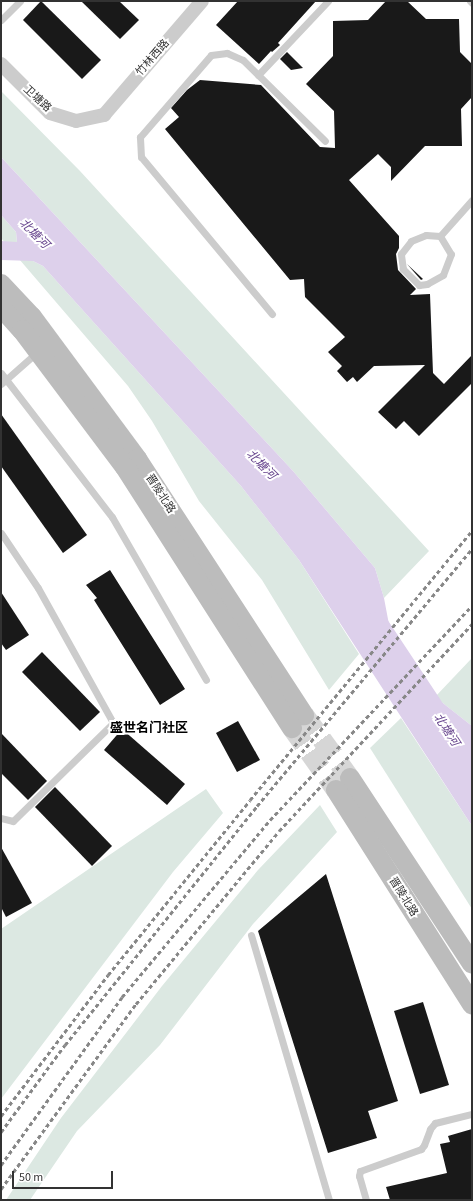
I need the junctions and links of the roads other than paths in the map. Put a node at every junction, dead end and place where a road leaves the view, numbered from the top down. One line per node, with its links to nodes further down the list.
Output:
1 (20, 1): 4 (lane)
2 (202, 1): 7 (street, 竹林西路)
3 (328, 1): 6 (lane)
4 (1, 20)
5 (1, 64): 7 (street, 卫塘路)
6 (258, 75): 8 (lane); 13 (lane)
7 (104, 115)
8 (325, 141)
9 (472, 200): 10 (lane)
10 (440, 236): 10 (lane)
11 (1, 284): 14 (main road, 晋陵北路)
12 (1, 307): 14 (main road, 晋陵北路)
13 (272, 314)
14 (38, 351): 16 (lane)
15 (1, 373): 16 (lane)
16 (4, 382): 18 (lane)
17 (1, 533): 19 (lane)
18 (206, 680)
19 (1, 818)
20 (251, 935): 24 (lane)
21 (472, 964): 22 (main road, 晋陵北路)
22 (472, 1004)
23 (472, 1114): 25 (lane)
24 (329, 1200)
25 (366, 1200)

